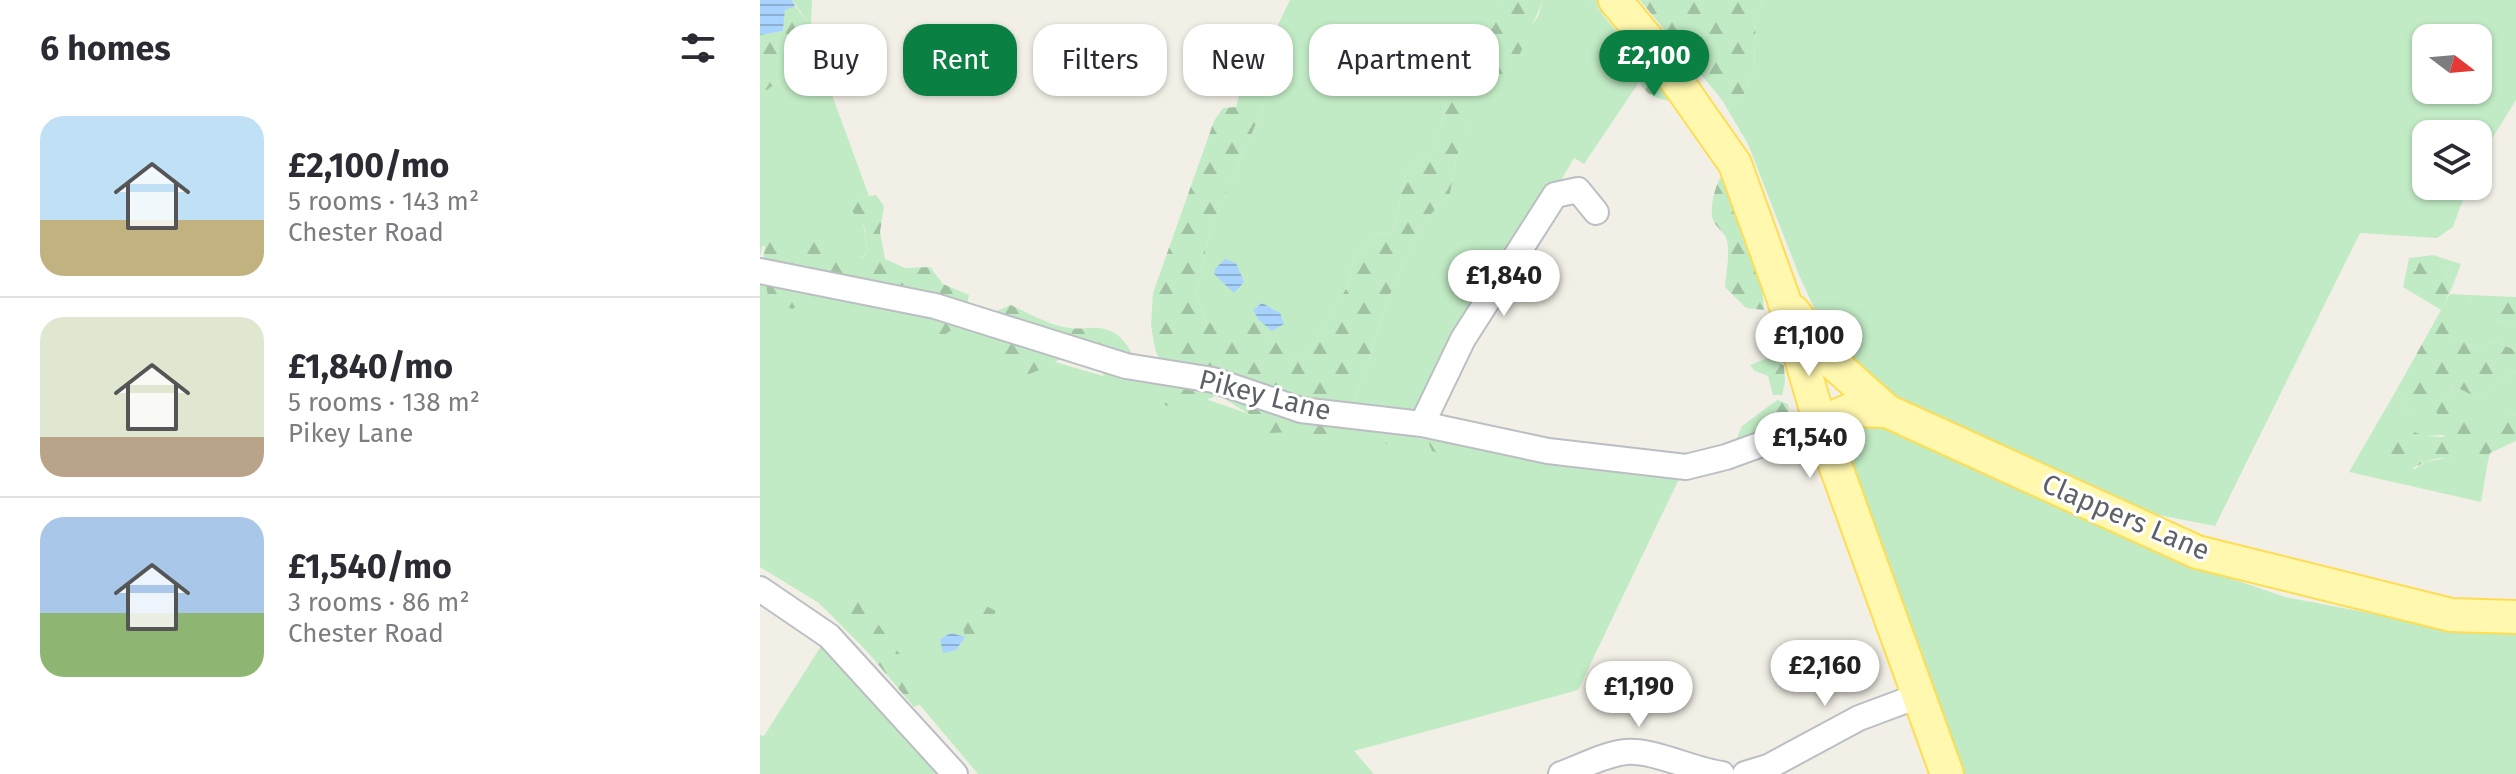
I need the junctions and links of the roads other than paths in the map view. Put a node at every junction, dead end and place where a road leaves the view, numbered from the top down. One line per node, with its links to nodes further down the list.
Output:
1 (1615, 0): 4 (main road)
2 (1596, 212): 7 (street)
3 (760, 271): 7 (street, Pikey Lane)
4 (1783, 297): 5 (main road, Clappers Lane); 6 (main road)
5 (1887, 411): 6 (main road, Clappers Lane); 9 (main road, Clappers Lane)
6 (1820, 423): 7 (street, Pikey Lane); 10 (main road)
7 (1422, 424)
8 (760, 589): 11 (street)
9 (2516, 617)
10 (1918, 696): 14 (street); 15 (main road)
11 (955, 774)
12 (1561, 774): 13 (street)
13 (1722, 774)
14 (1745, 774)
15 (1947, 774)

